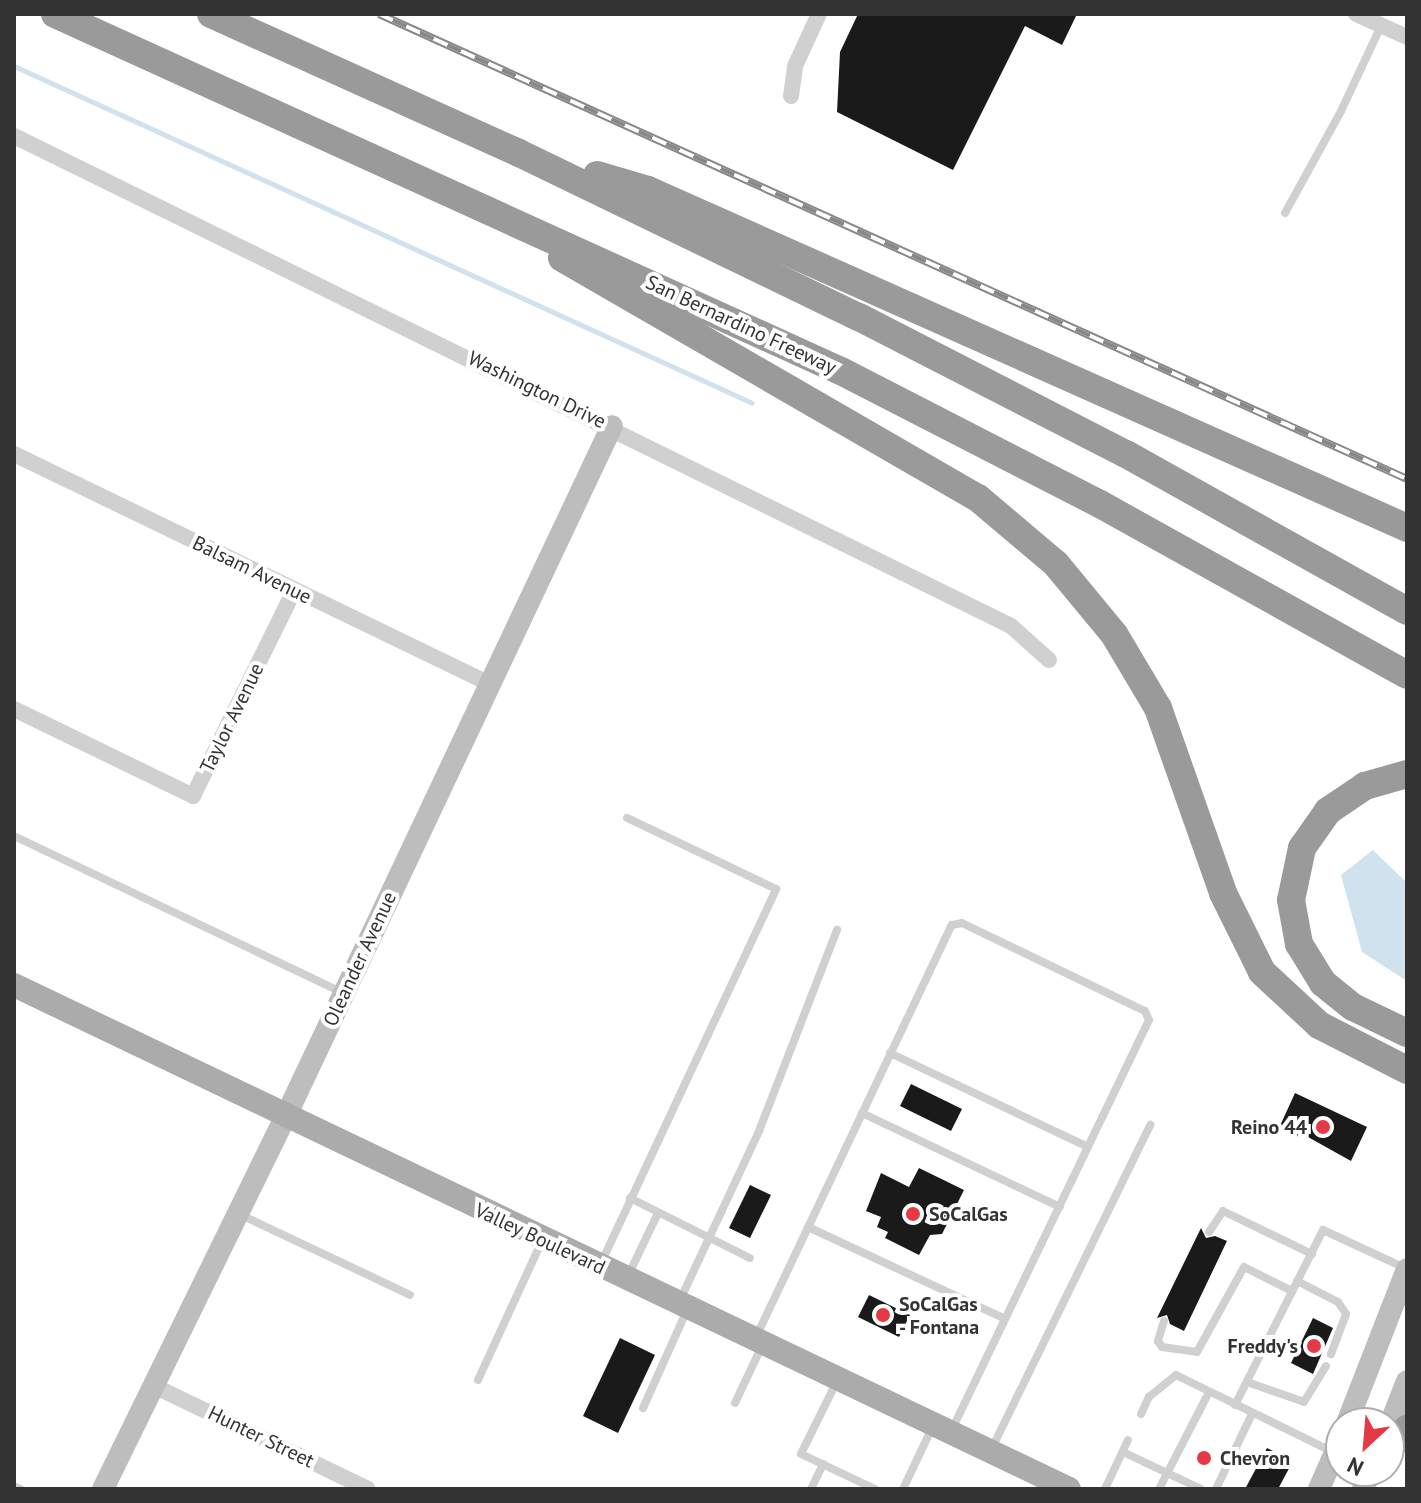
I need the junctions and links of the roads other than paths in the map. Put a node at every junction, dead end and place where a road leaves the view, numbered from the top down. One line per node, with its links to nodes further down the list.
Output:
1 (55, 14): 10 (highway, San Bernardino Freeway)
2 (211, 14): 9 (highway)
3 (819, 14): 7 (street)
4 (1356, 14): 5 (street)
5 (1381, 25): 6 (street); 11 (lane)
6 (1407, 37)
7 (791, 96)
8 (14, 136): 12 (street, Washington Drive)
9 (519, 153): 14 (highway); 16 (highway)
10 (495, 213): 18 (highway, San Bernardino Freeway); 29 (highway)
11 (1285, 213)
12 (612, 426): 17 (street, Washington Drive); 19 (street, Oleander Avenue)
13 (14, 454): 15 (street, Balsam Avenue)
14 (1407, 528)
15 (294, 591): 19 (street, Balsam Avenue); 20 (street, Taylor Avenue)
16 (1407, 611)
17 (1049, 660)
18 (1407, 675)
19 (490, 684): 26 (street, Oleander Avenue)
20 (14, 709)
21 (1407, 774): 27 (highway)
22 (627, 818): 34 (lane)
23 (14, 836): 26 (lane)
24 (837, 930): 40 (lane)
25 (14, 985): 31 (main road, Valley Boulevard)
26 (344, 994): 31 (street, Oleander Avenue)
27 (1407, 1033)
28 (890, 1053): 30 (lane); 33 (lane); 33 (lane)
29 (1407, 1070)
30 (862, 1113): 35 (lane); 38 (lane)
31 (285, 1118): 36 (street, Oleander Avenue); 41 (main road, Valley Boulevard)
32 (1150, 1125): 75 (lane)
33 (1088, 1147): 35 (lane)
34 (630, 1198): 37 (lane); 44 (lane)
35 (1060, 1207): 51 (lane)
36 (238, 1213): 49 (lane); 60 (street, Oleander Avenue)
37 (658, 1213): 40 (lane); 46 (lane)
38 (808, 1227): 51 (lane); 53 (lane)
39 (1209, 1232): 42 (lane)
40 (709, 1238): 43 (lane); 50 (lane)
41 (543, 1240): 44 (main road, Valley Boulevard); 56 (lane)
42 (1312, 1254): 45 (lane); 47 (lane)
43 (750, 1258)
44 (599, 1267): 46 (main road, Valley Boulevard)
45 (1407, 1269): 64 (street)
46 (626, 1280): 50 (main road, Valley Boulevard)
47 (1297, 1281): 48 (lane); 54 (lane)
48 (1292, 1291): 52 (lane); 59 (lane)
49 (410, 1295)
50 (683, 1307): 53 (main road, Valley Boulevard); 66 (lane)
51 (1005, 1319): 69 (lane)
52 (1164, 1321)
53 (759, 1343): 57 (main road, Valley Boulevard); 62 (lane)
54 (1331, 1354)
55 (1326, 1366): 59 (lane)
56 (478, 1380)
57 (837, 1380): 69 (main road, Valley Boulevard); 77 (lane)
58 (1407, 1381): 65 (street)
59 (1247, 1382): 63 (lane)
60 (154, 1386): 83 (street, Oleander Avenue); 84 (street, Hunter Street)
61 (1209, 1392): 63 (lane); 67 (lane); 79 (lane)
62 (735, 1403)
63 (1235, 1405): 68 (lane)
64 (1353, 1407)
65 (1397, 1407)
66 (643, 1408)
67 (1141, 1414)
68 (1252, 1414): 72 (lane); 73 (lane)
69 (942, 1430): 75 (main road, Valley Boulevard); 87 (lane)
70 (1228, 1438): 73 (lane)
71 (1128, 1440): 74 (lane)
72 (1325, 1441)
73 (1238, 1443): 78 (lane)
74 (1123, 1452): 79 (lane); 88 (lane)
75 (989, 1453): 81 (main road, Valley Boulevard)
76 (1216, 1462): 78 (lane)
77 (823, 1464): 85 (lane); 86 (lane)
78 (1226, 1468): 91 (lane)
79 (1167, 1473): 89 (lane); 90 (lane)
80 (14, 1486): 82 (lane)
81 (1062, 1487)
82 (20, 1489)
83 (103, 1489)
84 (368, 1489)
85 (811, 1489)
86 (875, 1489)
87 (903, 1489)
88 (1105, 1489)
89 (1159, 1489)
90 (1201, 1489)
91 (1216, 1489)

